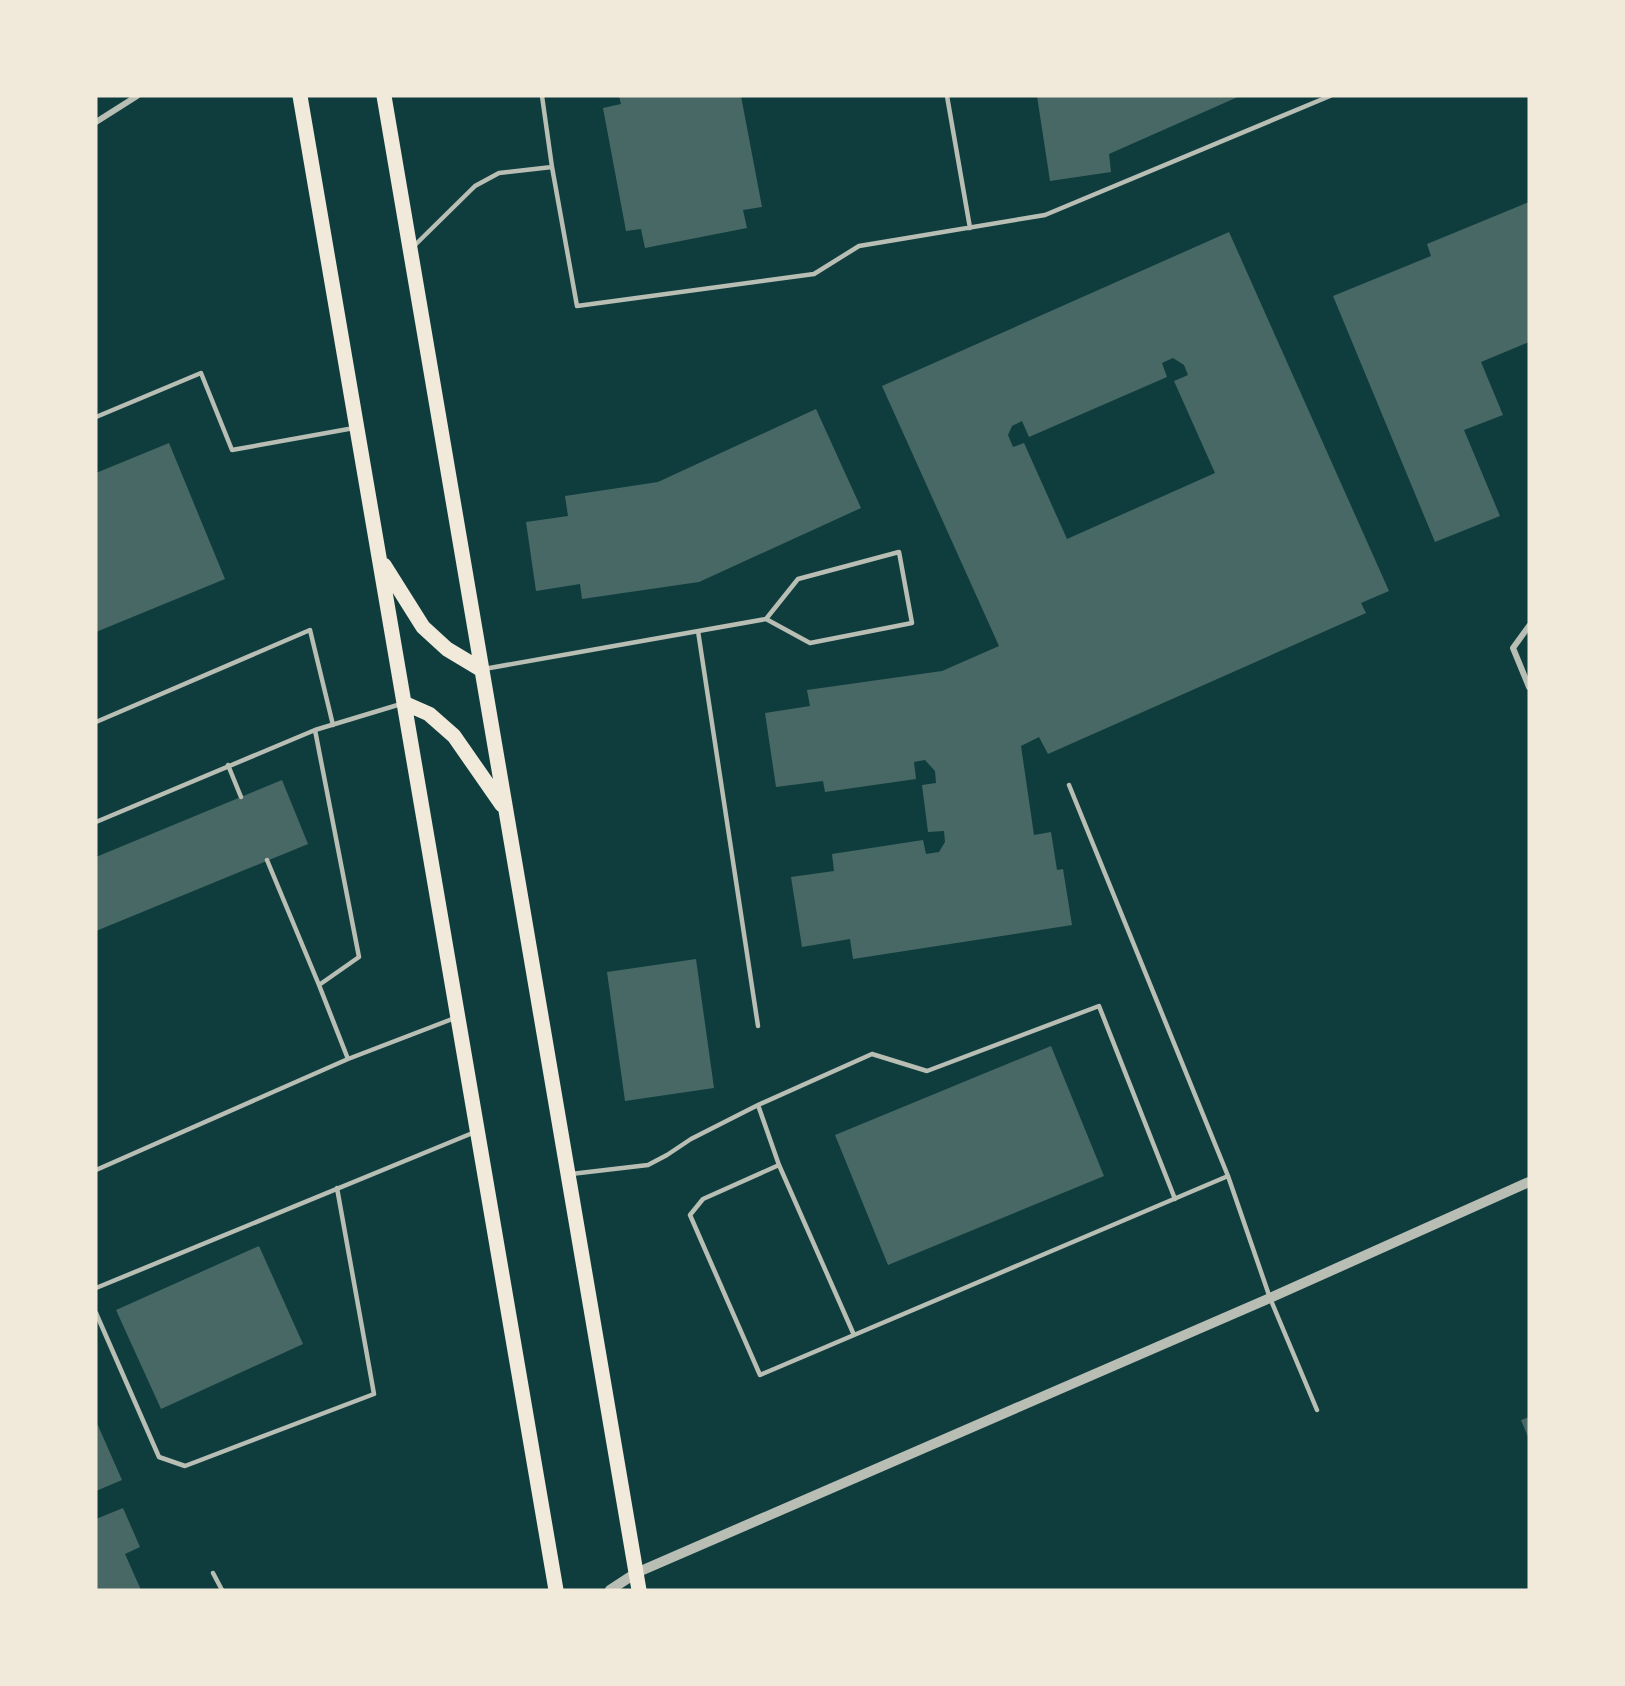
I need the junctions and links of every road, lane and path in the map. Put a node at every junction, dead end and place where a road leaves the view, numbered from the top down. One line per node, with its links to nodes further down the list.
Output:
1 (137, 96): 7 (street)
2 (300, 96): 12 (main road)
3 (384, 96): 10 (main road)
4 (542, 96): 8 (lane)
5 (947, 96): 9 (lane)
6 (1330, 96): 9 (lane)
7 (96, 122)
8 (552, 167): 9 (lane); 10 (lane)
9 (970, 228)
10 (410, 250): 17 (main road)
11 (96, 417): 12 (lane)
12 (357, 427): 13 (main road)
13 (379, 557): 17 (main road); 19 (main road)
14 (766, 619): 14 (lane); 16 (lane)
15 (1529, 626): 18 (street)
16 (698, 631): 17 (lane); 31 (lane)
17 (482, 670): 26 (main road)
18 (1529, 687)
19 (404, 703): 21 (lane); 26 (main road); 30 (main road)
20 (96, 722): 21 (lane)
21 (333, 725): 22 (lane)
22 (315, 730): 23 (lane); 29 (lane)
23 (228, 765): 25 (lane); 27 (lane)
24 (1070, 785): 38 (lane)
25 (241, 797)
26 (505, 810): 37 (main road)
27 (96, 822)
28 (267, 860): 29 (lane)
29 (319, 986): 32 (lane)
30 (458, 1017): 32 (lane); 34 (main road)
31 (758, 1026)
32 (348, 1059): 36 (lane)
33 (758, 1105): 35 (lane); 37 (lane); 41 (lane)
34 (477, 1131): 40 (lane); 50 (main road)
35 (779, 1165): 45 (lane); 45 (lane)
36 (97, 1170)
37 (568, 1175): 48 (main road)
38 (1228, 1176): 41 (lane); 43 (lane)
39 (1529, 1182): 43 (street)
40 (338, 1188): 42 (lane); 44 (lane)
41 (1175, 1199): 45 (lane)
42 (96, 1287)
43 (1270, 1298): 46 (lane); 48 (street)
44 (96, 1314)
45 (854, 1335)
46 (1317, 1410)
47 (213, 1573): 49 (lane)
48 (636, 1573): 51 (street); 52 (main road)
49 (222, 1590)
50 (556, 1590)
51 (610, 1590)
52 (639, 1590)

